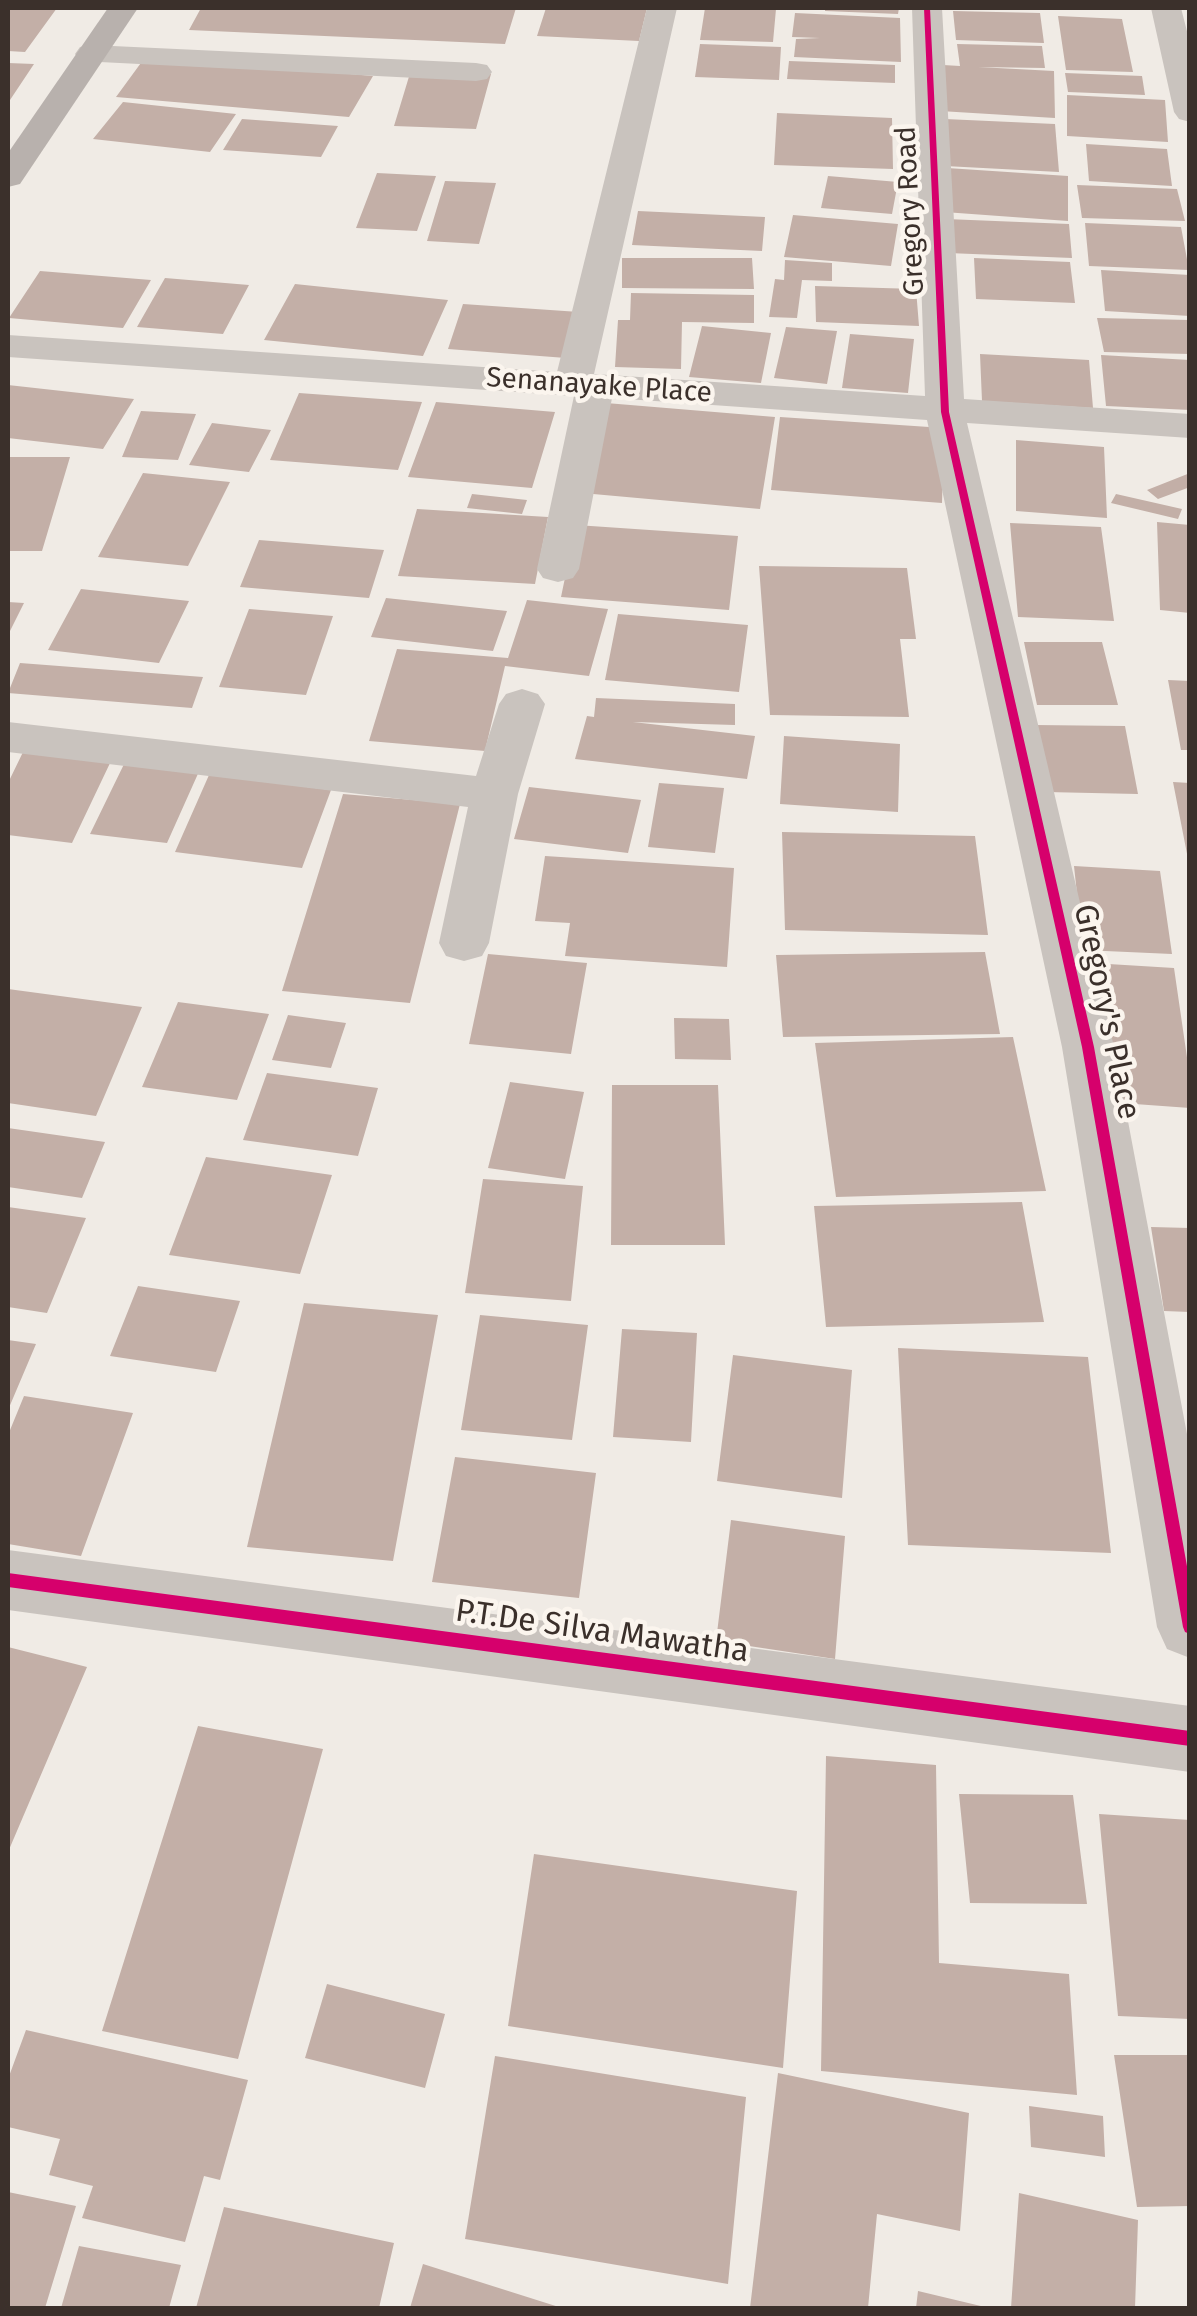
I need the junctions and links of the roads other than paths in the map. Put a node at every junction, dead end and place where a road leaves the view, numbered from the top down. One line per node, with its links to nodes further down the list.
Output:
1 (123, 8): 5 (main road)
2 (662, 8): 10 (street)
3 (926, 8): 11 (street, Gregory Road)
4 (1166, 8): 7 (street)
5 (90, 54): 6 (street); 8 (main road)
6 (476, 72)
7 (1190, 112)
8 (9, 172)
9 (8, 346): 10 (street, Senanayake Place)
10 (584, 384): 11 (street, Senanayake Place); 13 (street)
11 (945, 412): 12 (street, Senanayake Place); 19 (street, Gregory's Place)
12 (1190, 426)
13 (558, 569)
14 (522, 704): 16 (street)
15 (8, 737): 16 (street)
16 (494, 794): 17 (street)
17 (464, 942)
18 (8, 1580): 20 (street, P.T.De Silva Mawatha)
19 (1190, 1627)
20 (1190, 1739)

